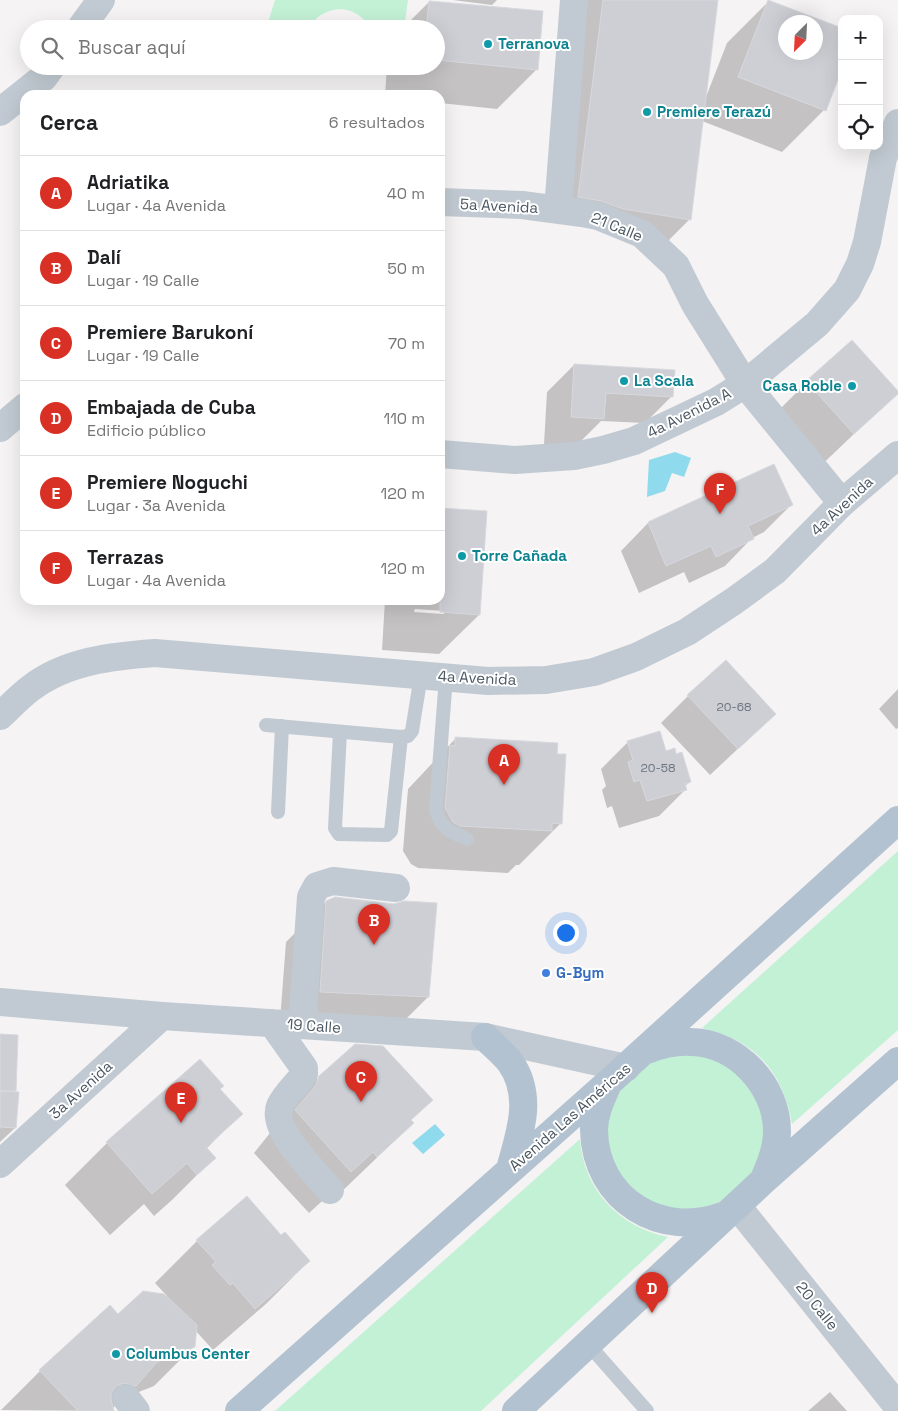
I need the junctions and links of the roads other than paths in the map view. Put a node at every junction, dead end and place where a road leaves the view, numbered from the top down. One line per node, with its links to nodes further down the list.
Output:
1 (574, 0): 10 (street)
2 (101, 1): 3 (street)
3 (87, 20)
4 (45, 75): 5 (street)
5 (28, 90)
6 (20, 96): 7 (street)
7 (0, 112)
8 (898, 123): 11 (street, 4a Avenida A)
9 (445, 202): 10 (street, 5a Avenida)
10 (558, 210): 11 (street, 21 Calle)
11 (745, 384): 14 (street, 4a Avenida A); 16 (street, 21 Calle)
12 (20, 410): 13 (street)
13 (0, 428)
14 (445, 454)
15 (896, 461): 16 (street, 4a Avenida)
16 (842, 503): 17 (street, 4a Avenida)
17 (433, 676): 18 (street, 4a Avenida); 22 (lane); 25 (lane)
18 (0, 716)
19 (266, 725): 20 (lane)
20 (282, 726): 21 (lane); 23 (lane)
21 (340, 732): 22 (lane); 22 (lane)
22 (401, 737)
23 (278, 812)
24 (898, 820): 33 (main road, Avenida Las Américas)
25 (467, 839)
26 (396, 888): 30 (street)
27 (0, 1002): 28 (street, 19 Calle)
28 (162, 1016): 29 (street, 19 Calle); 34 (street, 3a Avenida)
29 (272, 1023): 30 (street, 19 Calle); 37 (street)
30 (302, 1025): 31 (street, 19 Calle)
31 (485, 1037): 33 (street, 19 Calle); 35 (main road)
32 (898, 1061): 36 (main road)
33 (626, 1068): 35 (main road, Avenida Las Américas); 36 (main road); 38 (main road)
34 (0, 1164)
35 (510, 1169): 41 (main road, Avenida Las Américas)
36 (764, 1180): 38 (main road)
37 (330, 1190)
38 (733, 1209): 39 (main road); 40 (street, 20 Calle)
39 (588, 1344): 42 (main road); 43 (lane)
40 (897, 1405)
41 (239, 1411)
42 (516, 1411)
43 (647, 1411)

